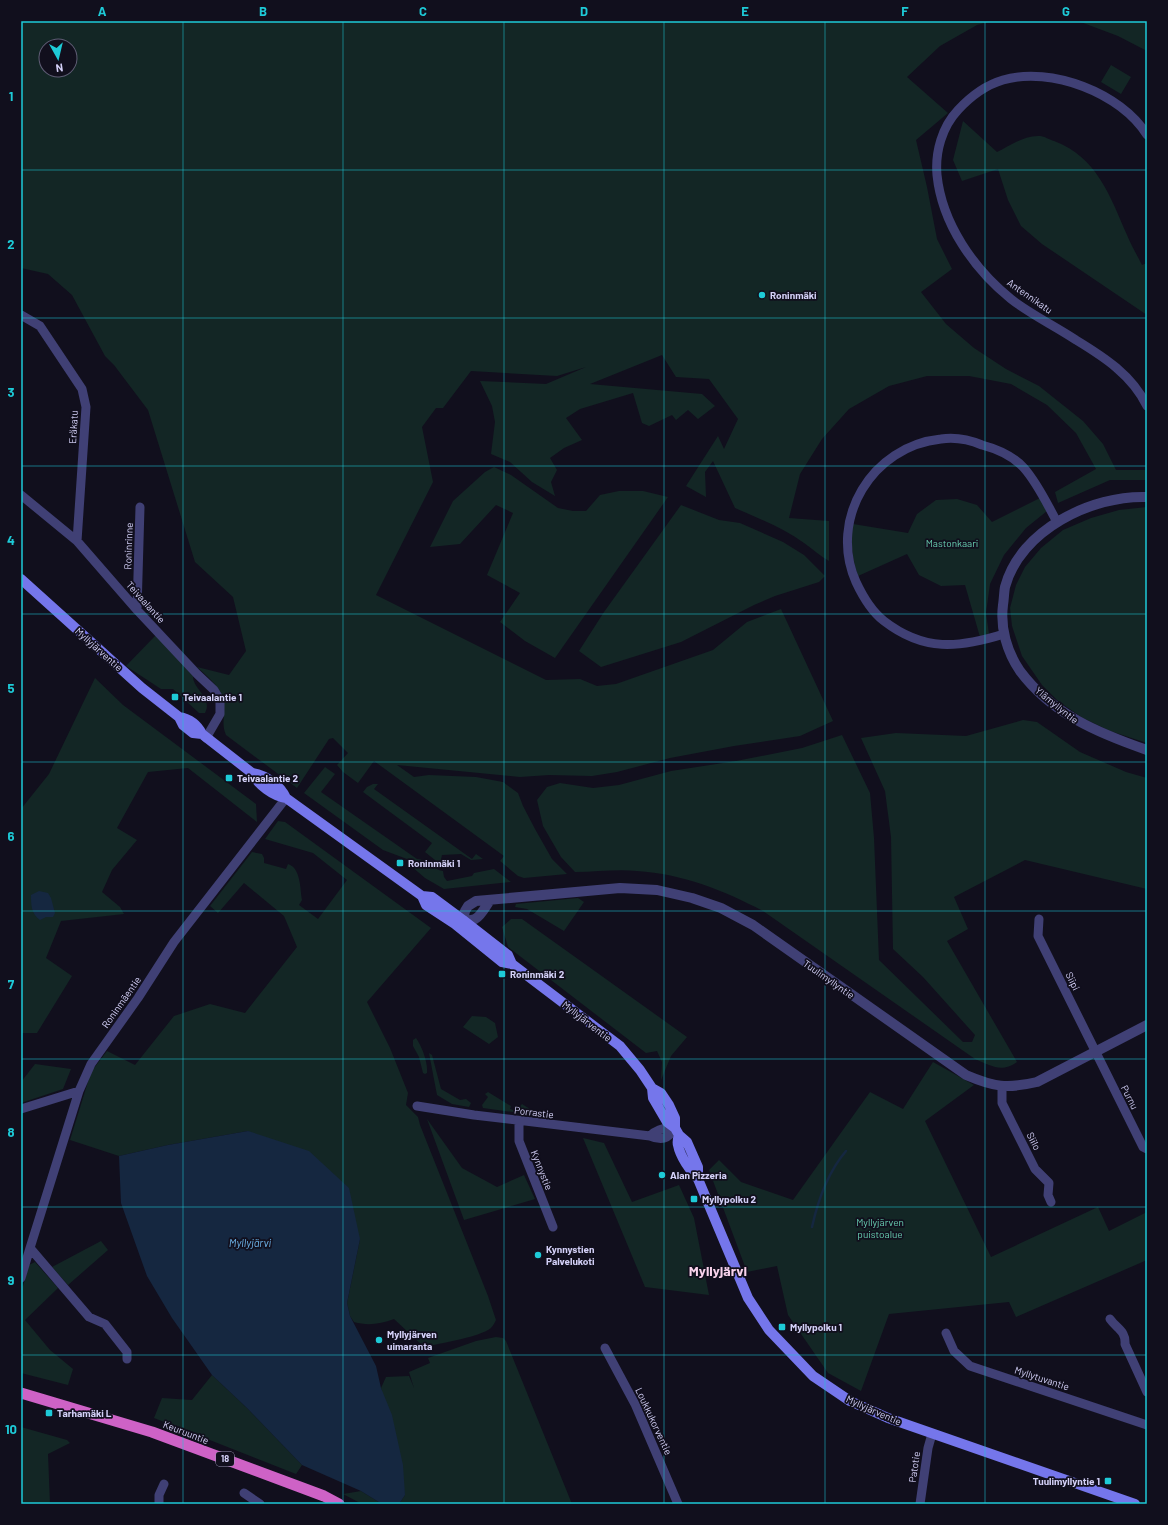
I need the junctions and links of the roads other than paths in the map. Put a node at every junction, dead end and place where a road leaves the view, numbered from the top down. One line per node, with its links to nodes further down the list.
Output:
1 (1147, 135): 3 (street, Antennikatu)
2 (21, 315): 8 (street, Eräkatu)
3 (1147, 406)
4 (21, 495): 8 (street, Teivaalantie)
5 (1147, 497): 7 (street, Ylämyllyntie)
6 (140, 507): 10 (street, Roninrinne)
7 (1058, 522): 11 (street, Ylämyllyntie); 11 (street)
8 (77, 541): 10 (street, Teivaalantie)
9 (21, 579): 12 (main road, Myllyjärventie)
10 (137, 610): 12 (street, Teivaalantie)
11 (1004, 634): 13 (street, Ylämyllyntie)
12 (204, 736): 14 (main road, Myllyjärventie)
13 (1147, 750)
14 (286, 798): 17 (main road, Myllyjärventie); 21 (street, Roninmäentie)
15 (490, 900): 17 (street); 17 (street, Tuulimyllyntie); 20 (street, Tuulimyllyntie)
16 (1039, 918): 19 (street, Siipi)
17 (459, 922): 25 (main road, Myllyjärventie)
18 (1147, 1025): 19 (street, Tuulimyllyntie)
19 (1095, 1052): 20 (street, Tuulimyllyntie); 26 (street, Purnu)
20 (1002, 1087): 27 (street, Siilo)
21 (79, 1091): 23 (street); 29 (street, Roninmäentie)
22 (417, 1106): 24 (street, Porrastie)
23 (21, 1109)
24 (519, 1121): 25 (street, Porrastie); 28 (street, Kynnystie)
25 (677, 1132): 38 (main road, Myllyjärventie)
26 (1147, 1150)
27 (1051, 1202)
28 (553, 1227)
29 (30, 1248): 30 (street, Roninmäentie); 34 (street)
30 (21, 1278)
31 (1110, 1320): 35 (street)
32 (946, 1332): 37 (street, Myllytuvantie)
33 (605, 1348): 44 (street, Loukkukorventie)
34 (127, 1359)
35 (1147, 1392)
36 (21, 1393): 43 (highway, Keuruuntie / 18)
37 (1147, 1425)
38 (932, 1434): 45 (street, Patotie); 46 (main road, Myllyjärventie)
39 (164, 1484): 41 (street)
40 (244, 1493): 42 (street)
41 (159, 1504)
42 (260, 1504)
43 (339, 1504)
44 (678, 1504)
45 (920, 1504)
46 (1135, 1504)

